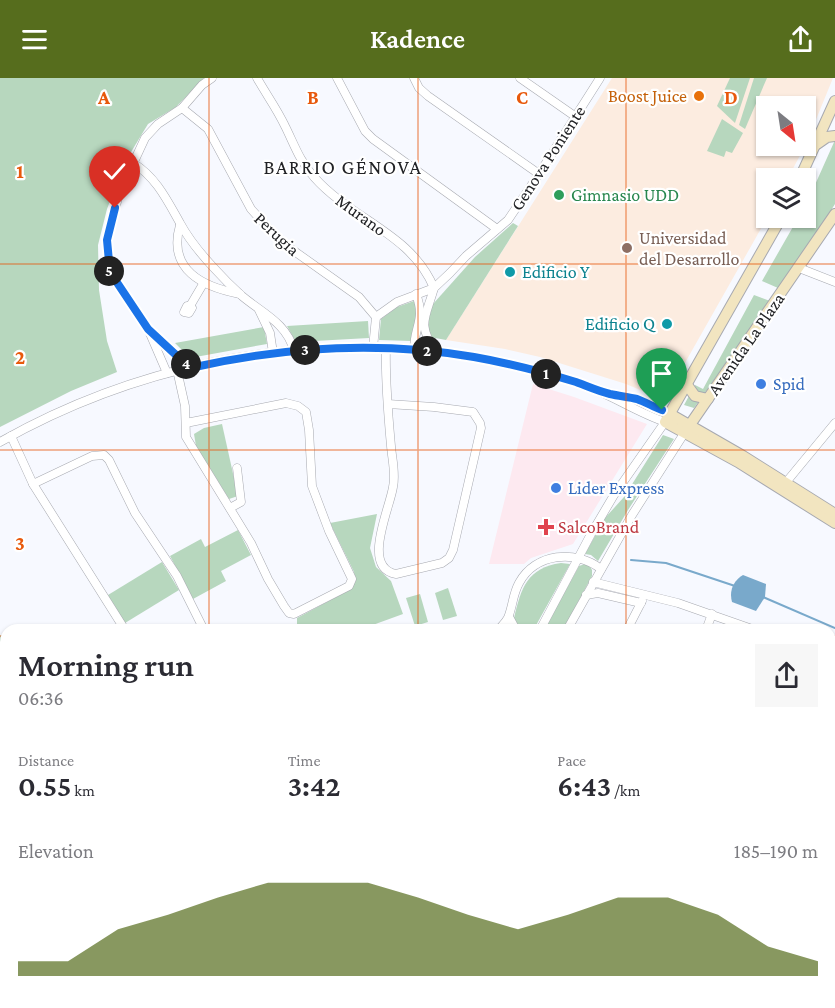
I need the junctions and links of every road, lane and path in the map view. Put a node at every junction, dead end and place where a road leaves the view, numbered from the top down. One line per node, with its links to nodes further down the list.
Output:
1 (212, 78): 8 (street)
2 (257, 78): 21 (street, Murano)
3 (337, 78): 17 (street)
4 (414, 78): 13 (street)
5 (520, 78): 9 (street)
6 (600, 78): 9 (street, Genova Poniente)
7 (835, 101): 11 (main road)
8 (182, 108): 12 (street); 26 (street, Perugia)
9 (576, 117): 13 (street, Genova Poniente)
10 (835, 136): 11 (main road)
11 (816, 145)
12 (133, 162): 15 (street); 27 (street)
13 (539, 174): 17 (street, Genova Poniente)
14 (835, 214): 18 (main road, Avenida La Plaza)
15 (180, 225): 20 (street); 22 (street)
16 (775, 228): 37 (main road, Avenida La Plaza)
17 (497, 229): 21 (street, Genova Poniente)
18 (799, 268): 19 (street); 38 (main road, Avenida La Plaza)
19 (835, 282)
20 (203, 284): 22 (street); 24 (street)
21 (434, 288): 23 (street, Genova Poniente); 32 (street)
22 (240, 294): 25 (street)
23 (416, 294): 26 (street, Genova Poniente); 30 (street)
24 (190, 306)
25 (258, 309): 31 (street); 33 (street)
26 (376, 317): 28 (street)
27 (148, 329): 34 (street); 36 (street)
28 (373, 348): 29 (street); 31 (street)
29 (386, 348): 30 (street); 39 (street)
30 (414, 350): 32 (street)
31 (294, 351): 33 (street)
32 (436, 352): 40 (street)
33 (273, 353): 34 (street)
34 (190, 368): 35 (street)
35 (177, 370): 36 (street); 41 (street)
36 (167, 373): 44 (street)
37 (687, 385): 38 (main road); 40 (main road, Avenida La Plaza)
38 (708, 399): 43 (main road, Avenida La Plaza)
39 (388, 404): 39 (street)
40 (668, 418): 43 (main road); 52 (street, Avenida La Plaza)
41 (186, 423): 49 (street); 49 (street)
42 (835, 423): 48 (street)
43 (688, 428): 48 (main road); 53 (street, Avenida La Plaza)
44 (11, 436): 45 (street); 47 (street)
45 (0, 442)
46 (237, 468): 49 (street)
47 (33, 484): 60 (street); 61 (street)
48 (784, 485): 50 (main road); 51 (main road)
49 (230, 508)
50 (835, 514)
51 (835, 523)
52 (578, 557): 53 (street); 59 (street); 64 (street, Avenida La Plaza)
53 (601, 569): 54 (street, Avenida La Plaza)
54 (593, 582): 55 (street, Avenida La Plaza); 56 (street)
55 (586, 595): 57 (street); 65 (street, Avenida La Plaza)
56 (646, 595): 57 (street); 58 (street)
57 (641, 603): 66 (street)
58 (712, 614): 67 (street); 68 (street)
59 (509, 617): 62 (street); 63 (street)
60 (121, 624)
61 (201, 624)
62 (503, 624)
63 (513, 624)
64 (543, 624)
65 (570, 624)
66 (630, 624)
67 (708, 624)
68 (739, 624)

